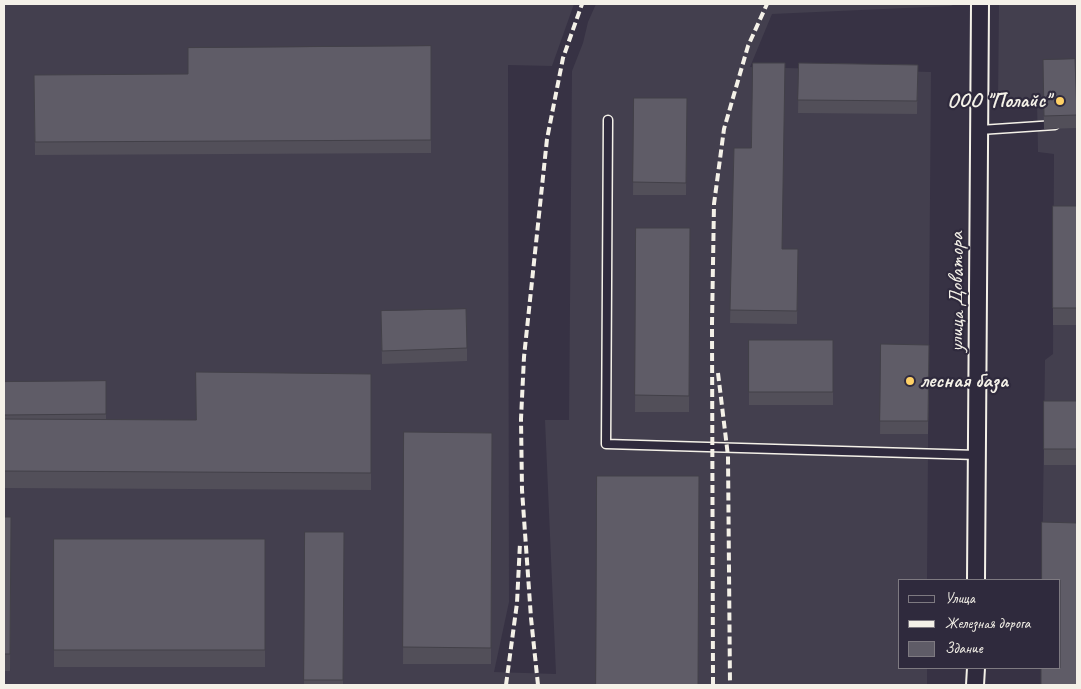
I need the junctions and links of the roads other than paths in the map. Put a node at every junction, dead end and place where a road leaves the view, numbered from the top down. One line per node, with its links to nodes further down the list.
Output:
1 (980, 4): 4 (street, улица Доватора)
2 (608, 120): 5 (lane)
3 (1068, 124): 4 (lane)
4 (980, 130): 5 (street, улица Доватора)
5 (977, 455): 6 (street, улица Доватора)
6 (976, 579)
7 (976, 669): 8 (street)
8 (976, 685)

